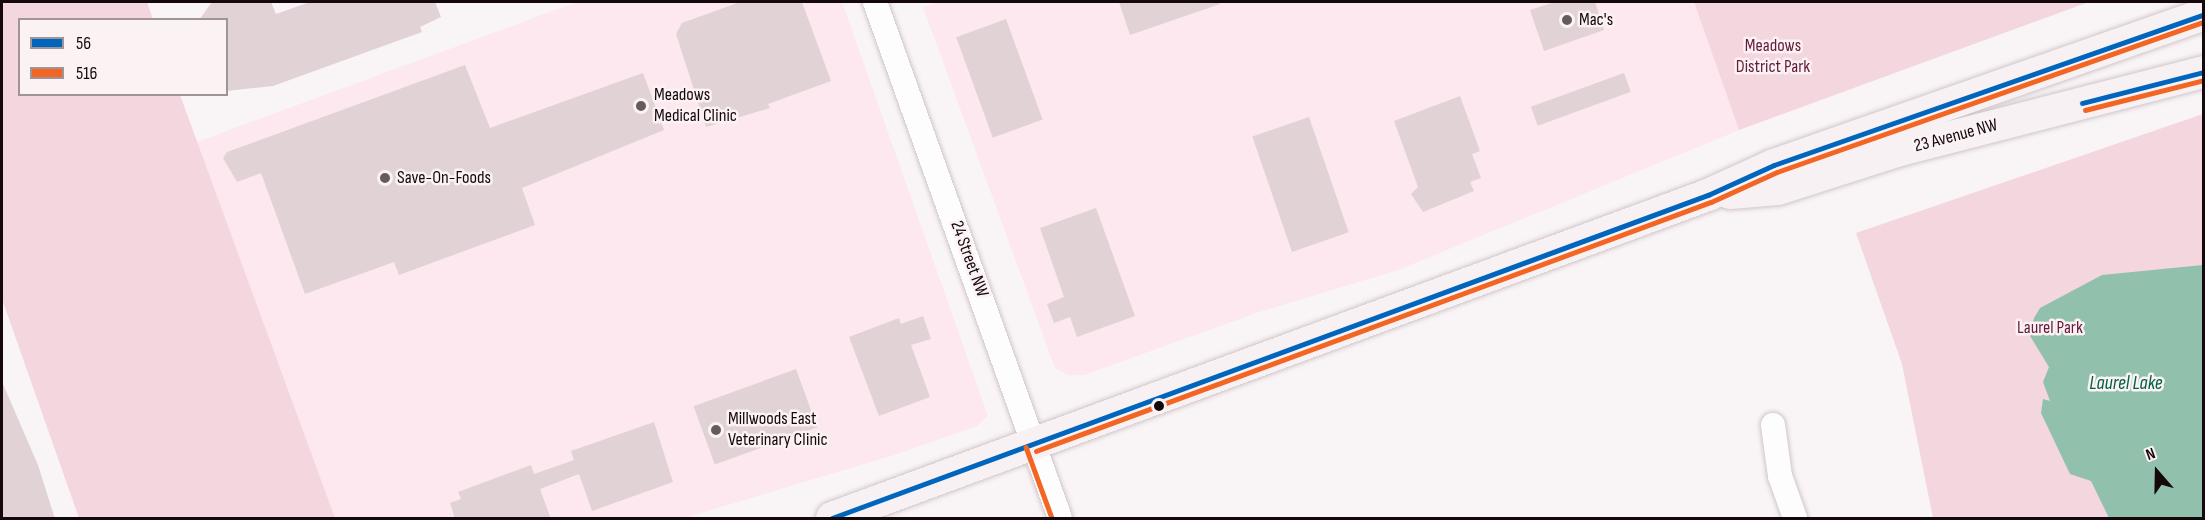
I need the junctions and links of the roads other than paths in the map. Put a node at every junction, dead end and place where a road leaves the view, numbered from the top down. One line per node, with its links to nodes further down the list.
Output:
1 (875, 2): 6 (street, 24 Street NW)
2 (2204, 14): 4 (main road, 23 Avenue NW)
3 (2204, 72): 4 (main road, 23 Avenue NW)
4 (1708, 195): 6 (main road, 23 Avenue NW)
5 (1773, 425): 9 (street)
6 (1033, 444): 7 (main road, 23 Avenue NW); 8 (street, 24 Street NW)
7 (832, 519)
8 (1060, 519)
9 (1795, 519)

